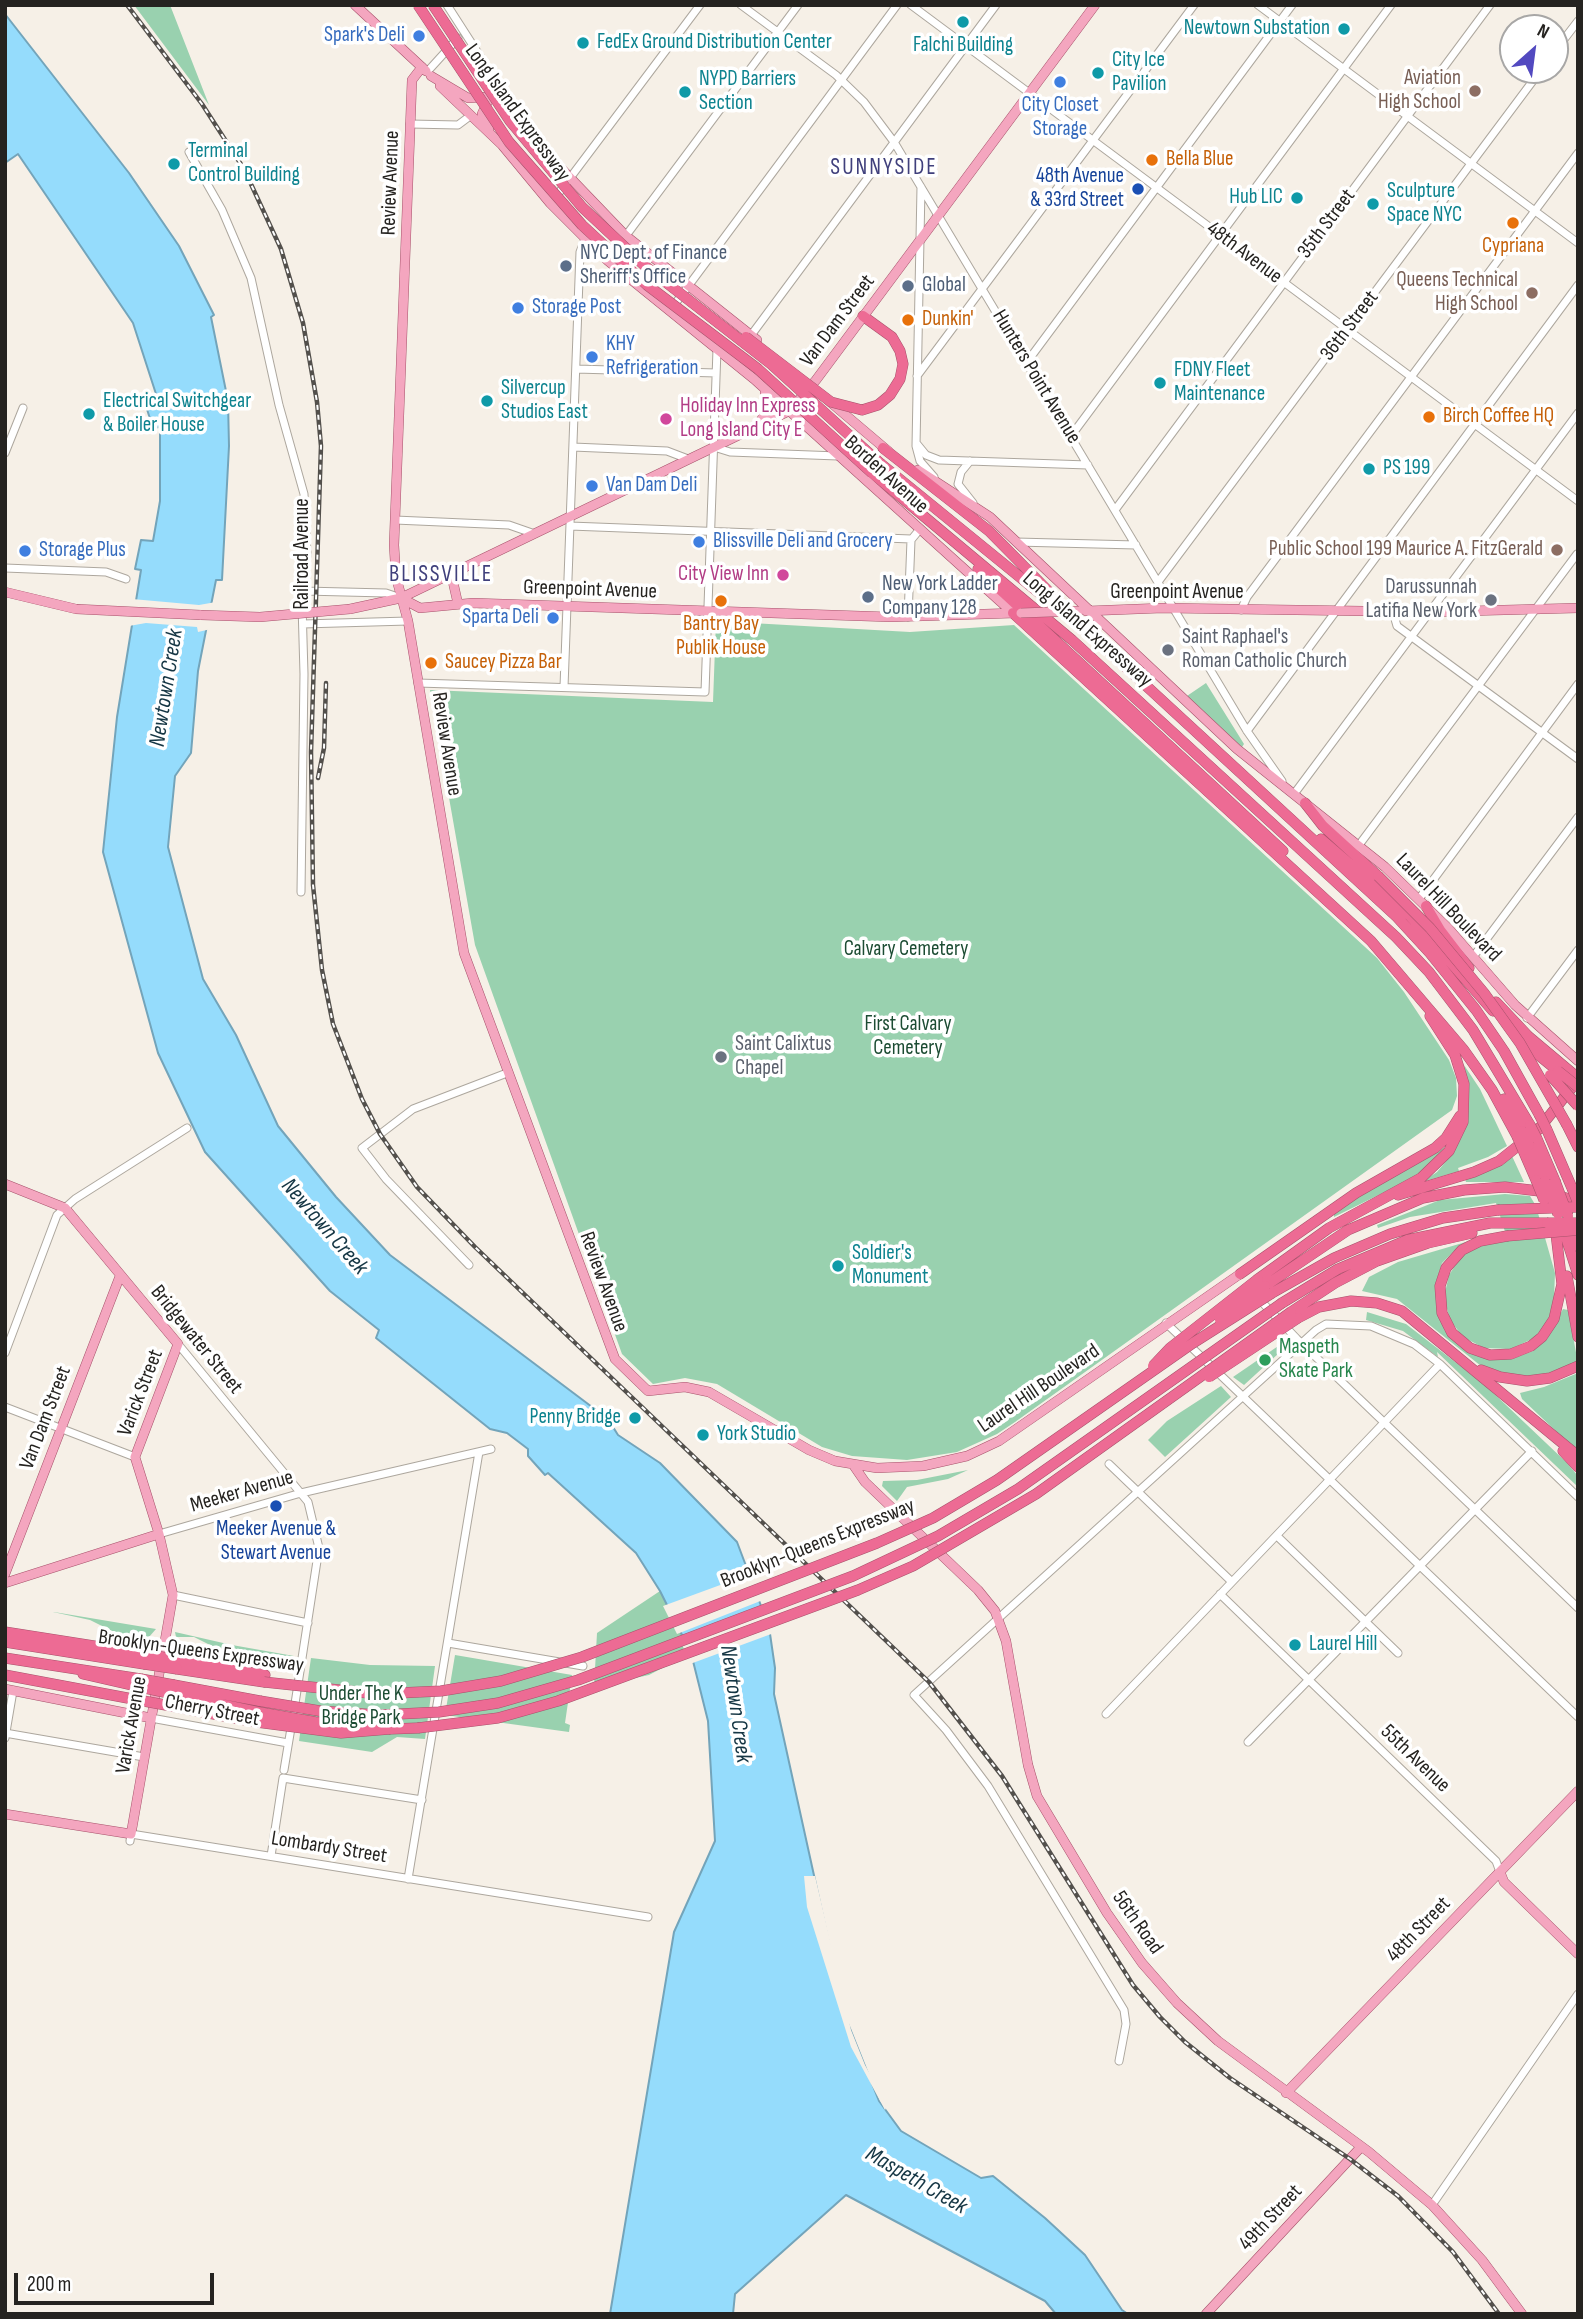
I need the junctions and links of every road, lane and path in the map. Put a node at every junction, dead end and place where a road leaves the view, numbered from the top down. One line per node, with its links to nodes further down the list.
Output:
1 (355, 5): 22 (main road, Borden Avenue)
2 (418, 5): 94 (highway, Long Island Expressway, bridge)
3 (433, 5): 53 (highway, Long Island Expressway, bridge)
4 (447, 5): 19 (street, Borden Avenue)
5 (700, 5): 37 (street)
6 (741, 5): 18 (street, Hunters Point Avenue)
7 (798, 5): 18 (street)
8 (897, 5): 23 (street)
9 (911, 5): 20 (street, 48th Avenue)
10 (996, 5): 20 (street)
11 (1095, 5): 26 (main road, Van Dam Street)
12 (1194, 5): 32 (street)
13 (1258, 5): 17 (street)
14 (1293, 5): 17 (street)
15 (1391, 5): 21 (street)
16 (1490, 5): 29 (street, 35th Street)
17 (1280, 22): 21 (street); 39 (street)
18 (778, 31): 23 (street, Hunters Point Avenue); 44 (street)
19 (463, 32): 22 (street, Review Avenue); 25 (street, Borden Avenue)
20 (966, 46): 26 (street, 48th Avenue); 33 (street)
21 (1344, 69): 29 (street); 43 (street)
22 (427, 72): 27 (main road, Borden Avenue); 28 (main road, Borden Avenue); 30 (main road, Review Avenue)
23 (841, 80): 33 (street, Hunters Point Avenue); 51 (street)
24 (1530, 84): 36 (street, 36th Street)
25 (500, 89): 27 (main road); 37 (main road, Borden Avenue)
26 (1030, 93): 32 (street, 48th Avenue); 42 (main road, Van Dam Street)
27 (491, 96): 28 (main road); 31 (main road)
28 (470, 116): 30 (street); 31 (main road, Borden Avenue)
29 (1408, 116): 36 (street); 49 (street, 35th Street)
30 (411, 124): 88 (main road, Review Avenue)
31 (494, 137): 40 (main road, Borden Avenue)
32 (1093, 140): 39 (street, 48th Avenue); 52 (street)
33 (894, 142): 38 (street, Hunters Point Avenue); 57 (street)
34 (189, 152): 102 (street, Railroad Avenue)
35 (1578, 153): 41 (street)
36 (1471, 163): 41 (street); 56 (street, 36th Street)
37 (570, 179): 40 (street); 44 (main road, Borden Avenue)
38 (921, 186): 42 (street, Hunters Point Avenue); 45 (street)
39 (1156, 188): 43 (street, 48th Avenue); 60 (street)
40 (550, 203): 46 (main road, Borden Avenue)
41 (1535, 211): 47 (street); 64 (street)
42 (939, 214): 45 (main road, Van Dam Street); 52 (street, Hunters Point Avenue)
43 (1220, 235): 49 (street, 48th Avenue); 72 (street)
44 (626, 236): 48 (street); 51 (main road, Borden Avenue)
45 (922, 237): 55 (main road, Van Dam Street); 63 (street)
46 (585, 239): 48 (main road, Borden Avenue); 61 (street)
47 (1578, 243)
48 (607, 260): 54 (main road, Borden Avenue)
49 (1283, 282): 56 (street, 48th Avenue); 86 (street, 35th Street)
50 (1578, 285): 70 (street)
51 (688, 288): 54 (street); 57 (main road, Borden Avenue)
52 (984, 288): 60 (street, Hunters Point Avenue); 63 (street)
53 (701, 311): 55 (highway, bridge); 120 (highway, Long Island Expressway, bridge)
54 (670, 312): 58 (main road, Borden Avenue)
55 (863, 316): 65 (main road, Van Dam Street)
56 (1347, 330): 64 (street, 48th Avenue); 101 (street, 36th Street)
57 (751, 335): 59 (street); 65 (main road, Borden Avenue)
58 (717, 349): 59 (main road, Borden Avenue); 62 (street)
59 (732, 361): 66 (main road, Borden Avenue)
60 (1027, 362): 72 (street, Hunters Point Avenue)
61 (576, 369): 62 (street); 74 (street)
62 (716, 373): 75 (street)
63 (917, 376): 73 (street)
64 (1411, 377): 70 (street, 48th Avenue); 110 (street)
65 (811, 386): 68 (main road, Van Dam Street); 76 (main road, Borden Avenue)
66 (765, 390): 68 (main road, Borden Avenue); 71 (main road)
67 (23, 408): 77 (street)
68 (789, 411): 71 (main road, Van Dam Street); 78 (main road, Borden Avenue)
69 (1578, 413): 82 (street)
70 (1475, 425): 82 (street, 48th Avenue); 113 (street)
71 (757, 428): 75 (main road, Van Dam Street)
72 (1071, 436): 81 (street, Hunters Point Avenue)
73 (916, 442): 80 (street); 83 (street)
74 (573, 447): 79 (street); 87 (street)
75 (713, 447): 78 (street); 79 (main road, Van Dam Street); 91 (street)
76 (883, 448): 83 (main road, Borden Avenue); 120 (highway)
77 (5, 453)
78 (838, 456): 90 (main road, Borden Avenue)
79 (688, 458): 87 (main road, Van Dam Street)
80 (970, 461): 81 (street); 85 (street, Borden Avenue)
81 (1088, 465): 86 (street, Hunters Point Avenue)
82 (1536, 470): 84 (street, 48th Avenue); 115 (street)
83 (956, 495): 85 (main road, Borden Avenue)
84 (1578, 501)
85 (976, 506): 95 (main road, Borden Avenue)
86 (1115, 510): 96 (street, Hunters Point Avenue)
87 (571, 514): 89 (street); 92 (main road, Van Dam Street)
88 (395, 520): 92 (street); 104 (main road, Review Avenue)
89 (570, 526): 91 (street); 106 (street)
90 (920, 528): 93 (street); 116 (main road, Borden Avenue)
91 (711, 531): 93 (street); 111 (street)
92 (533, 533): 99 (main road, Van Dam Street)
93 (911, 539): 117 (street)
94 (952, 540): 135 (highway); 150 (highway, Long Island Expressway)
95 (1016, 542): 96 (street); 112 (main road, Borden Avenue)
96 (1136, 545): 101 (street, Hunters Point Avenue)
97 (1577, 555): 109 (street)
98 (5, 568): 100 (street)
99 (451, 573): 104 (main road, Van Dam Street); 105 (main road)
100 (126, 579)
101 (1158, 583): 108 (street, Hunters Point Avenue)
102 (304, 591): 104 (street, Greenpoint Avenue); 119 (street, Railroad Avenue)
103 (5, 592): 104 (main road, Greenpoint Avenue, bridge)
104 (401, 598): 105 (main road, Greenpoint Avenue); 118 (main road, Review Avenue)
105 (457, 604): 106 (main road, Greenpoint Avenue)
106 (567, 606): 111 (main road, Greenpoint Avenue); 125 (street)
107 (1578, 608): 109 (main road, Greenpoint Avenue)
108 (1174, 609): 110 (main road, Greenpoint Avenue); 112 (main road, Greenpoint Avenue); 126 (street, Hunters Point Avenue)
109 (1535, 609): 115 (main road, Greenpoint Avenue); 124 (street)
110 (1241, 610): 113 (main road, Greenpoint Avenue)
111 (709, 611): 117 (main road, Greenpoint Avenue); 125 (street)
112 (1083, 611): 116 (main road, Greenpoint Avenue, bridge); 129 (main road, Borden Avenue)
113 (1336, 611): 114 (main road, Greenpoint Avenue); 126 (street)
114 (1393, 612): 115 (main road, Greenpoint Avenue); 121 (street)
115 (1430, 612): 121 (street)
116 (1017, 613): 117 (main road, Greenpoint Avenue); 135 (highway)
117 (908, 617)
118 (408, 621): 119 (street); 122 (main road, Review Avenue)
119 (303, 624): 136 (street, Railroad Avenue)
120 (1091, 635): 132 (highway, Long Island Expressway)
121 (1412, 637): 124 (street); 130 (street)
122 (418, 684): 125 (street); 144 (main road, Review Avenue)
123 (1578, 684): 127 (street)
124 (1478, 685): 127 (street); 134 (street)
125 (564, 687)
126 (1247, 731): 129 (street, Hunters Point Avenue)
127 (1542, 733): 128 (street); 137 (street)
128 (1578, 759)
129 (1287, 787): 130 (main road, Laurel Hill Boulevard)
130 (1294, 794): 131 (main road, Laurel Hill Boulevard)
131 (1305, 803): 134 (main road, Laurel Hill Boulevard); 152 (highway, bridge)
132 (1282, 809): 143 (highway); 155 (highway, Long Island Expressway, bridge)
133 (1578, 817): 139 (street)
134 (1359, 845): 137 (main road, Laurel Hill Boulevard)
135 (1308, 882): 140 (highway)
136 (301, 892)
137 (1423, 902): 139 (main road, Laurel Hill Boulevard); 143 (highway)
138 (1578, 950): 141 (street)
139 (1473, 957): 141 (main road, Laurel Hill Boulevard)
140 (1388, 959): 147 (highway); 150 (highway)
141 (1527, 1018): 142 (main road, Laurel Hill Boulevard)
142 (1578, 1061)
143 (1558, 1071): 145 (highway); 146 (highway, bridge); 148 (highway, bridge)
144 (507, 1073): 164 (street); 179 (main road, Review Avenue)
145 (1578, 1079): 157 (highway)
146 (1578, 1087)
147 (1464, 1106): 157 (highway); 165 (highway)
148 (1578, 1106)
149 (187, 1128): 156 (street)
150 (1523, 1130): 151 (highway, Long Island Expressway, bridge); 151 (highway, bridge)
151 (1530, 1145): 153 (highway, Long Island Expressway); 153 (highway)
152 (1578, 1147)
153 (1545, 1180): 158 (highway, Long Island Expressway, bridge); 162 (highway, bridge)
154 (5, 1184): 156 (main road)
155 (1578, 1204): 168 (highway, Brooklyn-Queens Expressway, bridge); 168 (highway)
156 (65, 1208): 167 (main road, Bridgewater Street); 174 (street)
157 (1362, 1209): 168 (highway)
158 (1563, 1215): 163 (highway, Long Island Expressway); 166 (highway)
159 (1578, 1223): 160 (highway, Brooklyn-Queens Expressway, bridge)
160 (1505, 1229): 161 (highway, bridge); 162 (highway); 169 (highway, Brooklyn-Queens Expressway); 220 (highway, Brooklyn-Queens Expressway, bridge)
161 (1578, 1230)
162 (1556, 1234): 171 (highway)
163 (1578, 1246)
164 (468, 1265)
165 (1240, 1274): 170 (main road, Laurel Hill Boulevard); 172 (street)
166 (1578, 1275)
167 (120, 1276): 173 (main road, Bridgewater Street); 184 (main road, Van Dam Street)
168 (1265, 1286): 178 (highway, Brooklyn-Queens Expressway, bridge); 178 (highway, bridge)
169 (1294, 1315): 176 (highway); 224 (highway, bridge)
170 (1166, 1323): 180 (street); 191 (main road, Laurel Hill Boulevard)
171 (1578, 1338)
172 (1302, 1343): 175 (street); 180 (street); 182 (street)
173 (178, 1344): 189 (main road, Varick Street); 195 (street, Bridgewater Street)
174 (5, 1353)
175 (1440, 1364): 182 (street); 186 (street)
176 (1468, 1364): 177 (highway); 183 (highway)
177 (1578, 1366)
178 (1135, 1384): 215 (highway, Brooklyn-Queens Expressway, bridge)
179 (646, 1390): 191 (main road, Laurel Hill Boulevard)
180 (1243, 1396): 193 (street); 194 (street)
181 (5, 1407): 184 (street)
182 (1384, 1423): 193 (street); 197 (street)
183 (1540, 1425): 188 (highway); 192 (highway)
184 (61, 1429): 189 (street); 201 (main road, Van Dam Street)
185 (491, 1449): 187 (street, Meeker Avenue)
186 (1532, 1451): 196 (street); 197 (street)
187 (479, 1452): 195 (street, Meeker Avenue); 212 (street)
188 (1578, 1456)
189 (135, 1457): 198 (main road, Varick Street)
190 (1109, 1464): 194 (street)
191 (854, 1466): 207 (main road, 56th Road)
192 (1578, 1467)
193 (1330, 1480): 199 (street); 200 (street)
194 (1138, 1492): 202 (street); 207 (street)
195 (301, 1493): 198 (street, Meeker Avenue); 209 (street, Bridgewater Street)
196 (1578, 1497)
197 (1475, 1510): 200 (street); 206 (street)
198 (159, 1534): 203 (main road, Meeker Avenue); 205 (main road, Varick Avenue)
199 (1276, 1536): 202 (street); 208 (street)
200 (1419, 1567): 208 (street); 222 (street)
201 (5, 1574)
202 (1233, 1582): 204 (street)
203 (5, 1583)
204 (1220, 1594): 218 (street, 55th Avenue); 221 (street)
205 (173, 1595): 209 (street); 223 (main road, Varick Avenue)
206 (1578, 1608)
207 (999, 1618): 242 (street); 243 (main road, 56th Road)
208 (1365, 1622): 213 (street); 218 (street)
209 (308, 1623): 229 (street, Bridgewater Street)
210 (5, 1632): 215 (highway)
211 (5, 1642): 215 (highway, Brooklyn-Queens Expressway)
212 (448, 1643): 216 (street); 225 (street)
213 (1398, 1653)
214 (5, 1658): 220 (highway, bridge)
215 (145, 1659)
216 (583, 1666)
217 (5, 1675): 224 (highway, bridge)
218 (1309, 1681): 228 (street); 237 (street, 55th Avenue)
219 (9, 1690): 223 (main road, Cherry Street); 227 (street)
220 (174, 1690): 224 (highway)
221 (1106, 1714)
222 (1578, 1717)
223 (150, 1718): 229 (street, Cherry Street); 230 (main road, Varick Avenue)
224 (257, 1718)
225 (435, 1721): 226 (street); 233 (street)
226 (465, 1726)
227 (6, 1735): 230 (street)
228 (1248, 1742)
229 (288, 1743): 231 (street, Bridgewater Street)
230 (144, 1757): 235 (main road, Varick Avenue)
231 (283, 1774): 233 (street); 236 (street, Bridgewater Street)
232 (1578, 1791): 237 (main road, 48th Street)
233 (422, 1800): 238 (street)
234 (5, 1814): 235 (main road, Lombardy Street)
235 (130, 1837): 236 (street, Lombardy Street)
236 (271, 1856): 238 (street, Lombardy Street)
237 (1500, 1872): 240 (main road, 55th Avenue); 243 (main road, 48th Street)
238 (408, 1878): 239 (street, Lombardy Street)
239 (648, 1917)
240 (1578, 1954)
241 (1578, 1994): 245 (street)
242 (1119, 2061)
243 (1286, 2093): 244 (main road, 56th Road)
244 (1361, 2147): 245 (main road, 56th Road); 246 (main road, 49th Street)
245 (1432, 2205): 247 (main road, 56th Road)
246 (1206, 2314)
247 (1522, 2314)

